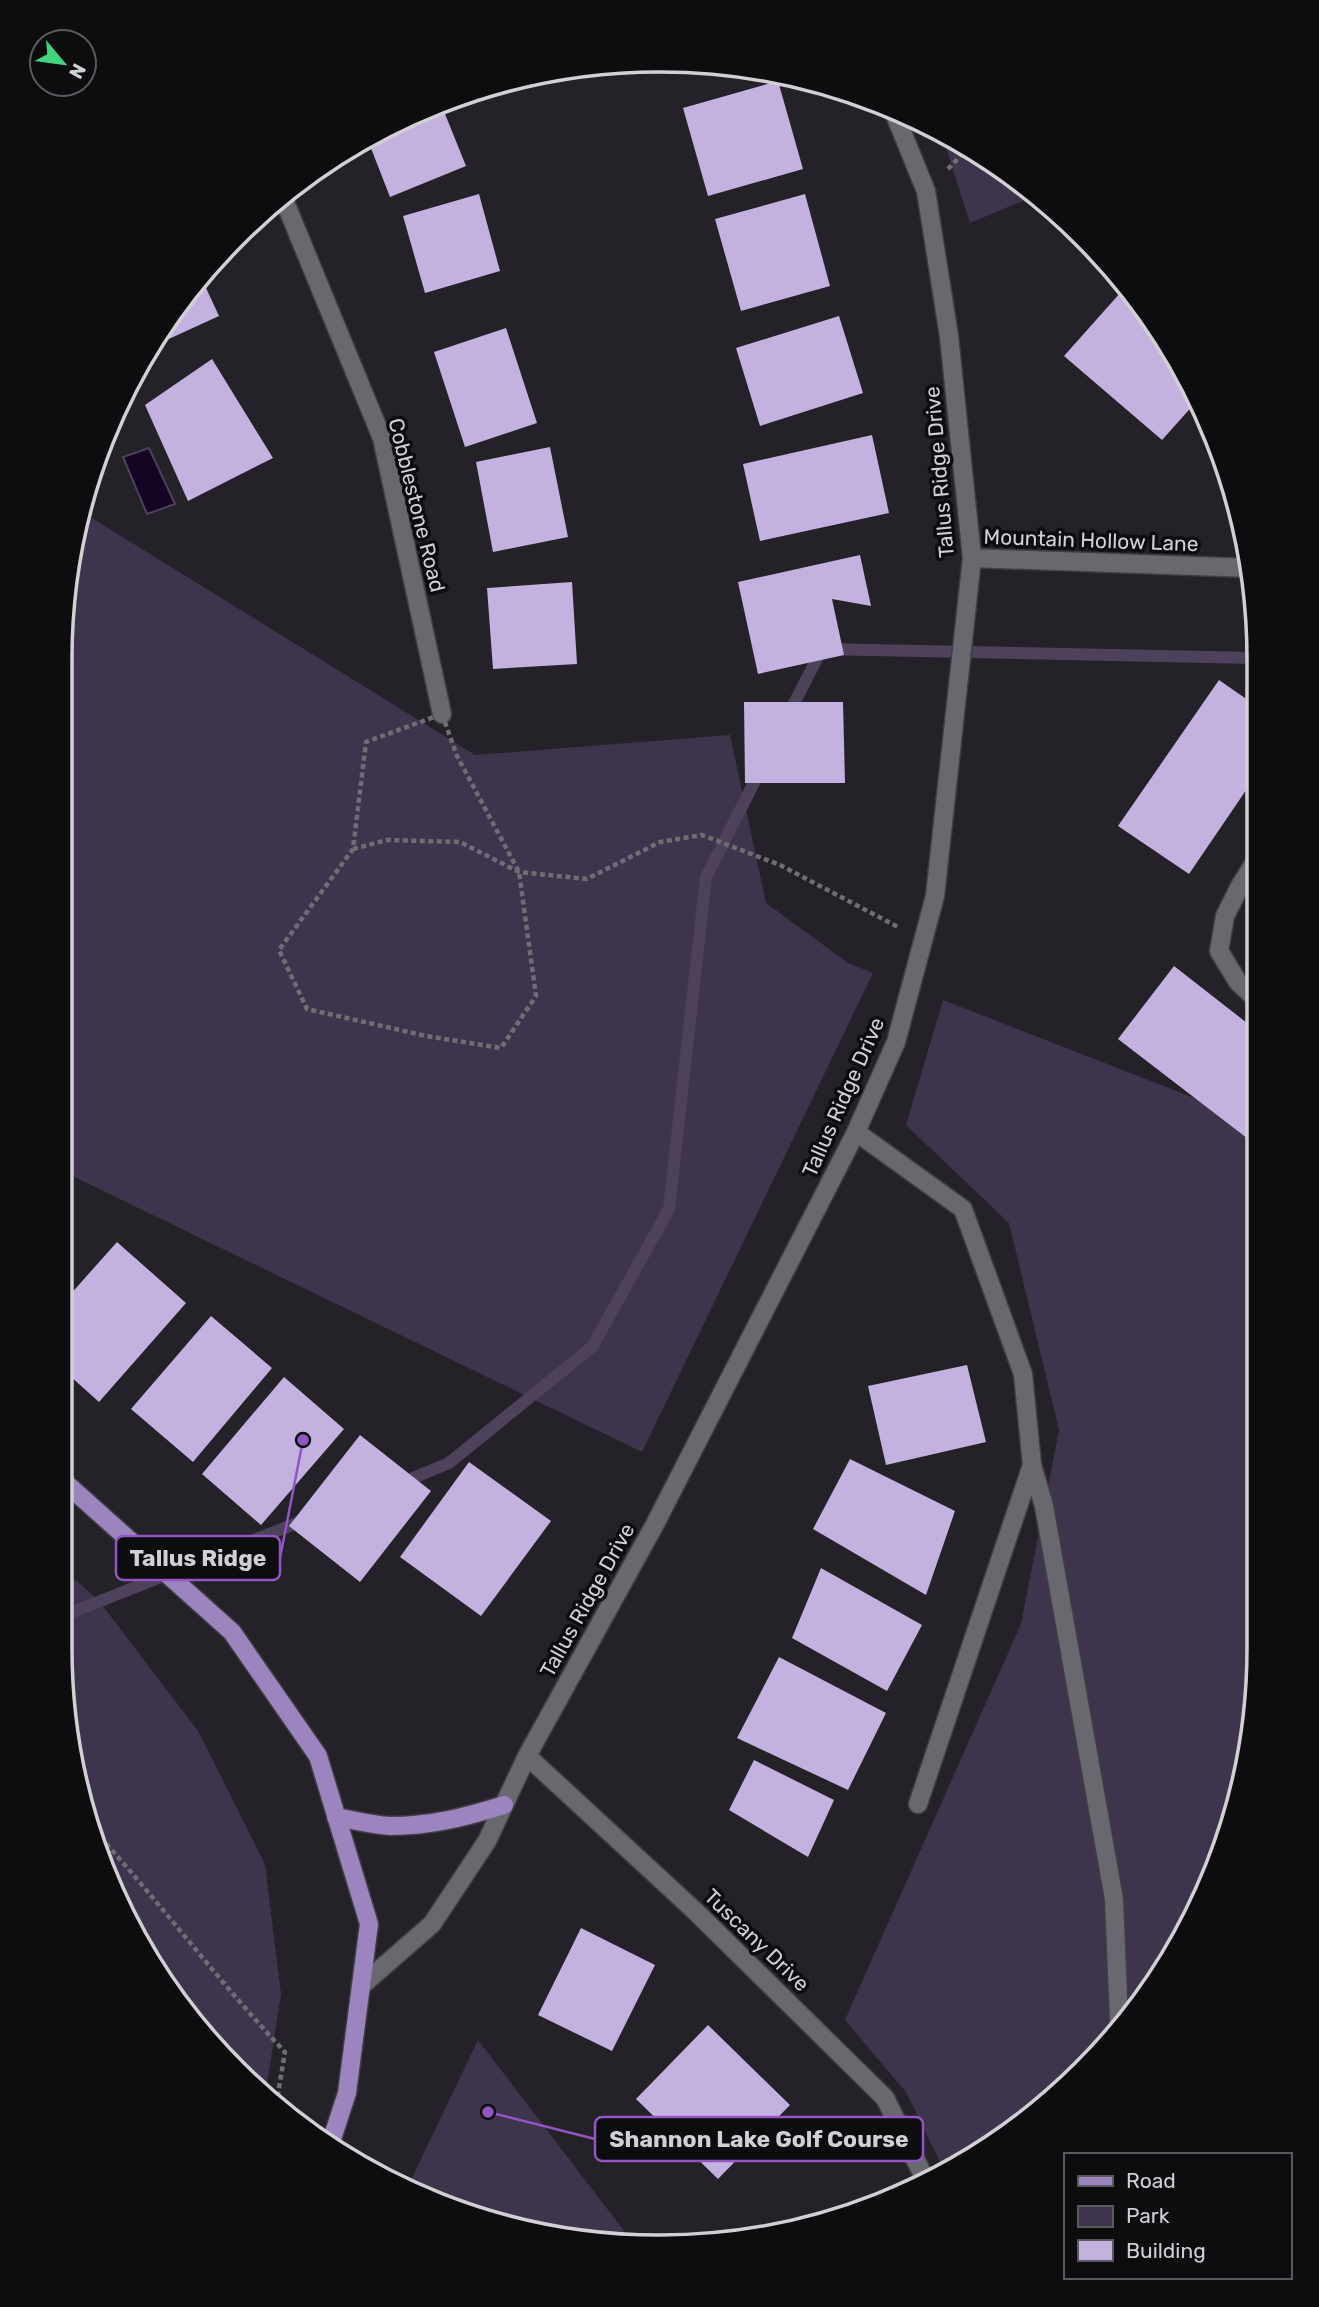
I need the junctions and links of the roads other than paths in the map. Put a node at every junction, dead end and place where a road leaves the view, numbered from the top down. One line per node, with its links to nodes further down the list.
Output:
1 (898, 122): 3 (street, Tallus Ridge Drive)
2 (286, 206): 5 (street, Cobblestone Road)
3 (972, 558): 4 (street, Mountain Hollow Lane); 8 (street, Tallus Ridge Drive)
4 (1240, 568)
5 (442, 714)
6 (1247, 875): 7 (street)
7 (1247, 990)
8 (856, 1132): 9 (street); 11 (street, Tallus Ridge Drive)
9 (1032, 1465): 12 (street); 16 (street)
10 (72, 1489): 14 (main road)
11 (527, 1756): 13 (street, Tallus Ridge Drive); 18 (street, Tuscany Drive)
12 (918, 1804)
13 (504, 1805): 14 (main road); 15 (street, Tallus Ridge Drive)
14 (336, 1817): 15 (main road)
15 (361, 1986): 17 (main road)
16 (1119, 2014)
17 (333, 2136)
18 (923, 2173)

